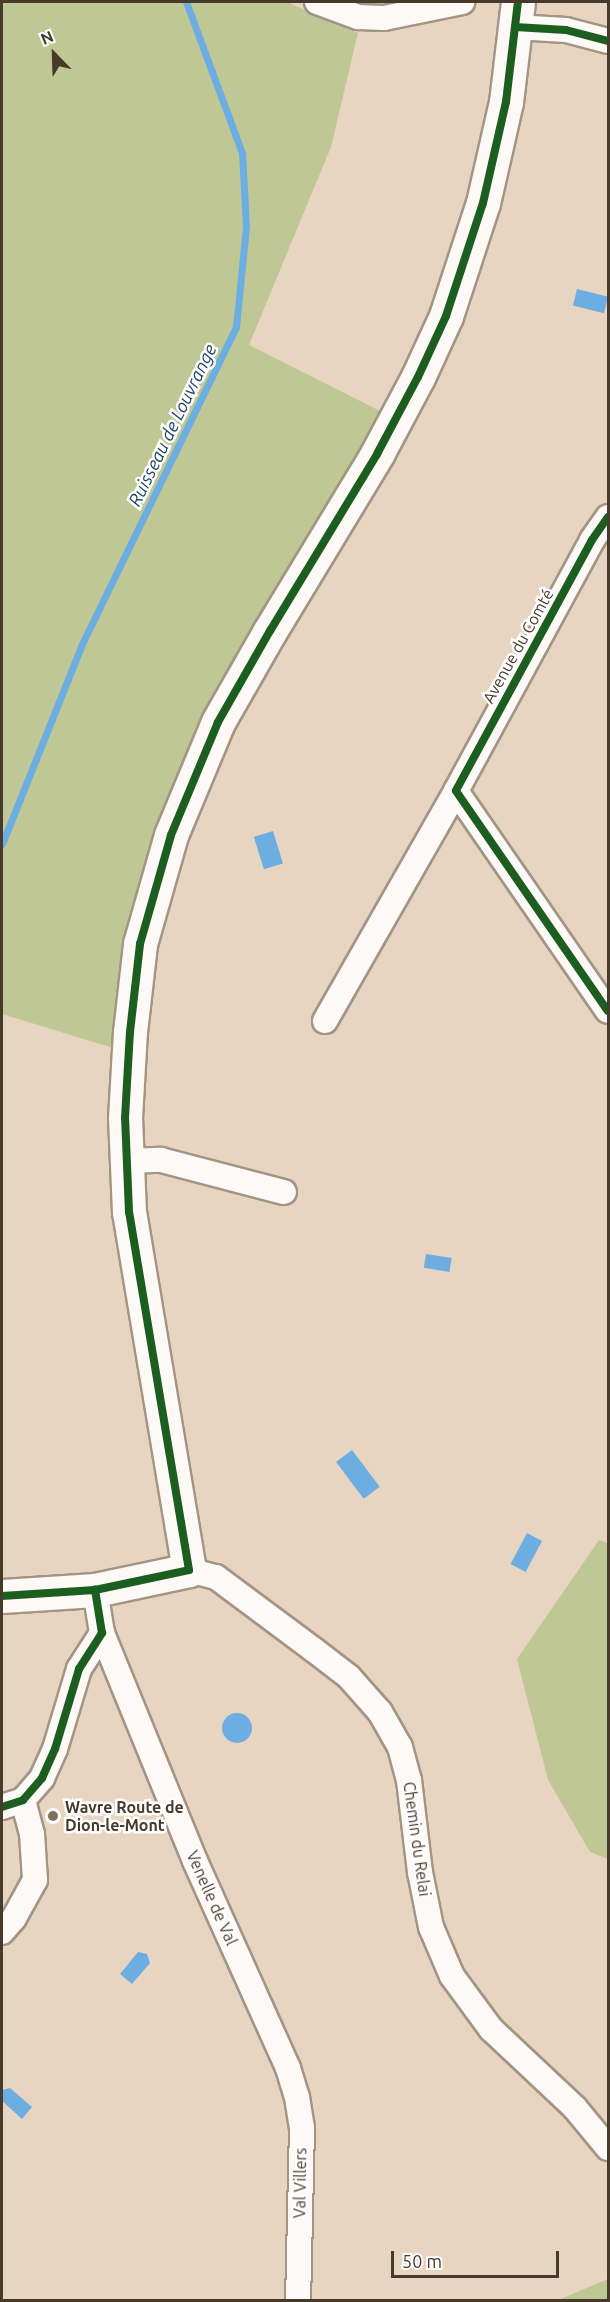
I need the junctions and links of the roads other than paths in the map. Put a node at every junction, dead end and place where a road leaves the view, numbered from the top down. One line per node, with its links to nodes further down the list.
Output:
1 (317, 2): 2 (street)
2 (462, 2)
3 (516, 14): 4 (street); 9 (street)
4 (609, 40)
5 (609, 517): 6 (street, Avenue du Comté)
6 (456, 791): 7 (street); 8 (street, Avenue du Comté)
7 (609, 1011)
8 (325, 1021)
9 (126, 1161): 10 (street); 11 (street)
10 (284, 1192)
11 (189, 1570): 12 (street); 18 (street, Chemin du Relai)
12 (94, 1590): 13 (street); 14 (street, Venelle de Val)
13 (2, 1596)
14 (102, 1633): 15 (street); 17 (street, Venelle de Val)
15 (12, 1803): 16 (street)
16 (2, 1932)
17 (288, 2068): 19 (street, Val Villers)
18 (609, 2148)
19 (298, 2301)

